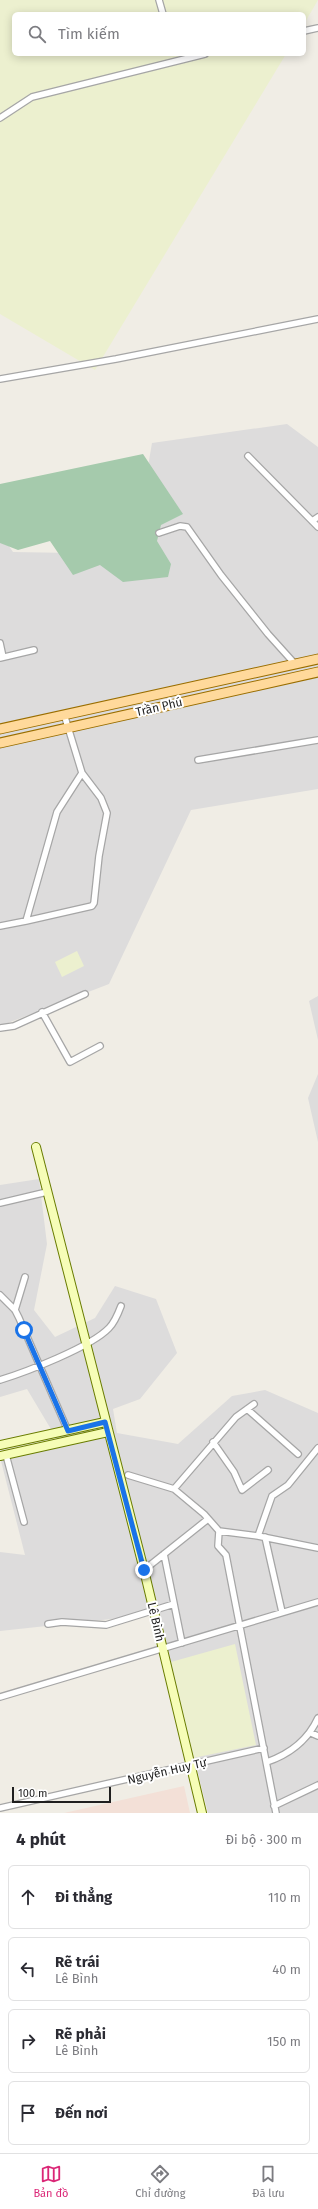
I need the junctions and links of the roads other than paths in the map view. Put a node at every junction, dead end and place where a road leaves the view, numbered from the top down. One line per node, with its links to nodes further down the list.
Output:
1 (159, 0): 2 (street)
2 (162, 12)
3 (318, 28): 4 (street)
4 (306, 31)
5 (175, 56): 7 (street)
6 (197, 56): 7 (street)
7 (176, 61): 8 (street)
8 (0, 118)
9 (318, 319): 10 (street)
10 (0, 379)
11 (248, 456): 13 (street)
12 (318, 517): 13 (street)
13 (312, 521): 14 (street)
14 (318, 527)
15 (159, 533): 20 (street)
16 (0, 643): 18 (street)
17 (34, 650): 18 (street)
18 (2, 658)
19 (318, 659): 20 (main road, Trần Phú)
20 (295, 664): 22 (main road, Trần Phú)
21 (318, 672): 23 (main road, Trần Phú)
22 (64, 714): 23 (street); 24 (main road, Trần Phú)
23 (68, 728): 26 (main road, Trần Phú); 28 (street)
24 (0, 729)
25 (318, 740): 27 (street)
26 (0, 743)
27 (198, 760)
28 (82, 773): 29 (street); 29 (street)
29 (26, 921): 30 (street)
30 (0, 926)
31 (85, 994): 32 (street)
32 (42, 1012): 33 (street); 34 (street)
33 (0, 1028)
34 (100, 1046)
35 (36, 1147): 36 (street, Lê Bình)
36 (47, 1192): 37 (street); 42 (street, Lê Bình)
37 (0, 1203)
38 (26, 1277): 41 (street)
39 (0, 1295): 41 (street)
40 (121, 1306): 42 (street)
41 (15, 1310): 43 (street)
42 (85, 1343): 43 (street); 47 (street, Lê Bình)
43 (39, 1366): 44 (street); 48 (street)
44 (0, 1380)
45 (254, 1404): 46 (street)
46 (247, 1410): 50 (street); 53 (street)
47 (105, 1422): 48 (street); 49 (street, Lê Bình)
48 (68, 1431): 51 (street)
49 (108, 1432): 54 (street); 64 (street, Lê Bình)
50 (213, 1442): 55 (street); 57 (street)
51 (0, 1445)
52 (318, 1448): 61 (street)
53 (298, 1454)
54 (3, 1456): 59 (street)
55 (268, 1470)
56 (128, 1474): 57 (street)
57 (174, 1489): 58 (street)
58 (208, 1519): 60 (street); 63 (street)
59 (24, 1522)
60 (219, 1531): 61 (street); 70 (street)
61 (262, 1536): 62 (street); 68 (street)
62 (318, 1548)
63 (164, 1554): 64 (street); 66 (street)
64 (144, 1570): 67 (street, Lê Bình)
65 (318, 1602): 68 (street)
66 (174, 1604): 67 (street); 71 (street)
67 (154, 1610): 69 (street); 72 (street, Lê Bình)
68 (282, 1612): 70 (street)
69 (48, 1624)
70 (239, 1626): 71 (street); 77 (street)
71 (182, 1643): 72 (street)
72 (163, 1648): 73 (street); 79 (street, Lê Bình)
73 (0, 1697)
74 (318, 1718): 75 (street)
75 (311, 1732): 76 (street); 78 (street)
76 (318, 1736)
77 (264, 1748): 78 (street); 79 (street, Nguyễn Huy Tự)
78 (267, 1762): 81 (street)
79 (191, 1766): 82 (street, Nguyễn Huy Tự); 83 (street, Lê Bình)
80 (318, 1785): 81 (street)
81 (274, 1806): 84 (street)
82 (0, 1808)
83 (202, 1813)
84 (276, 1813)

